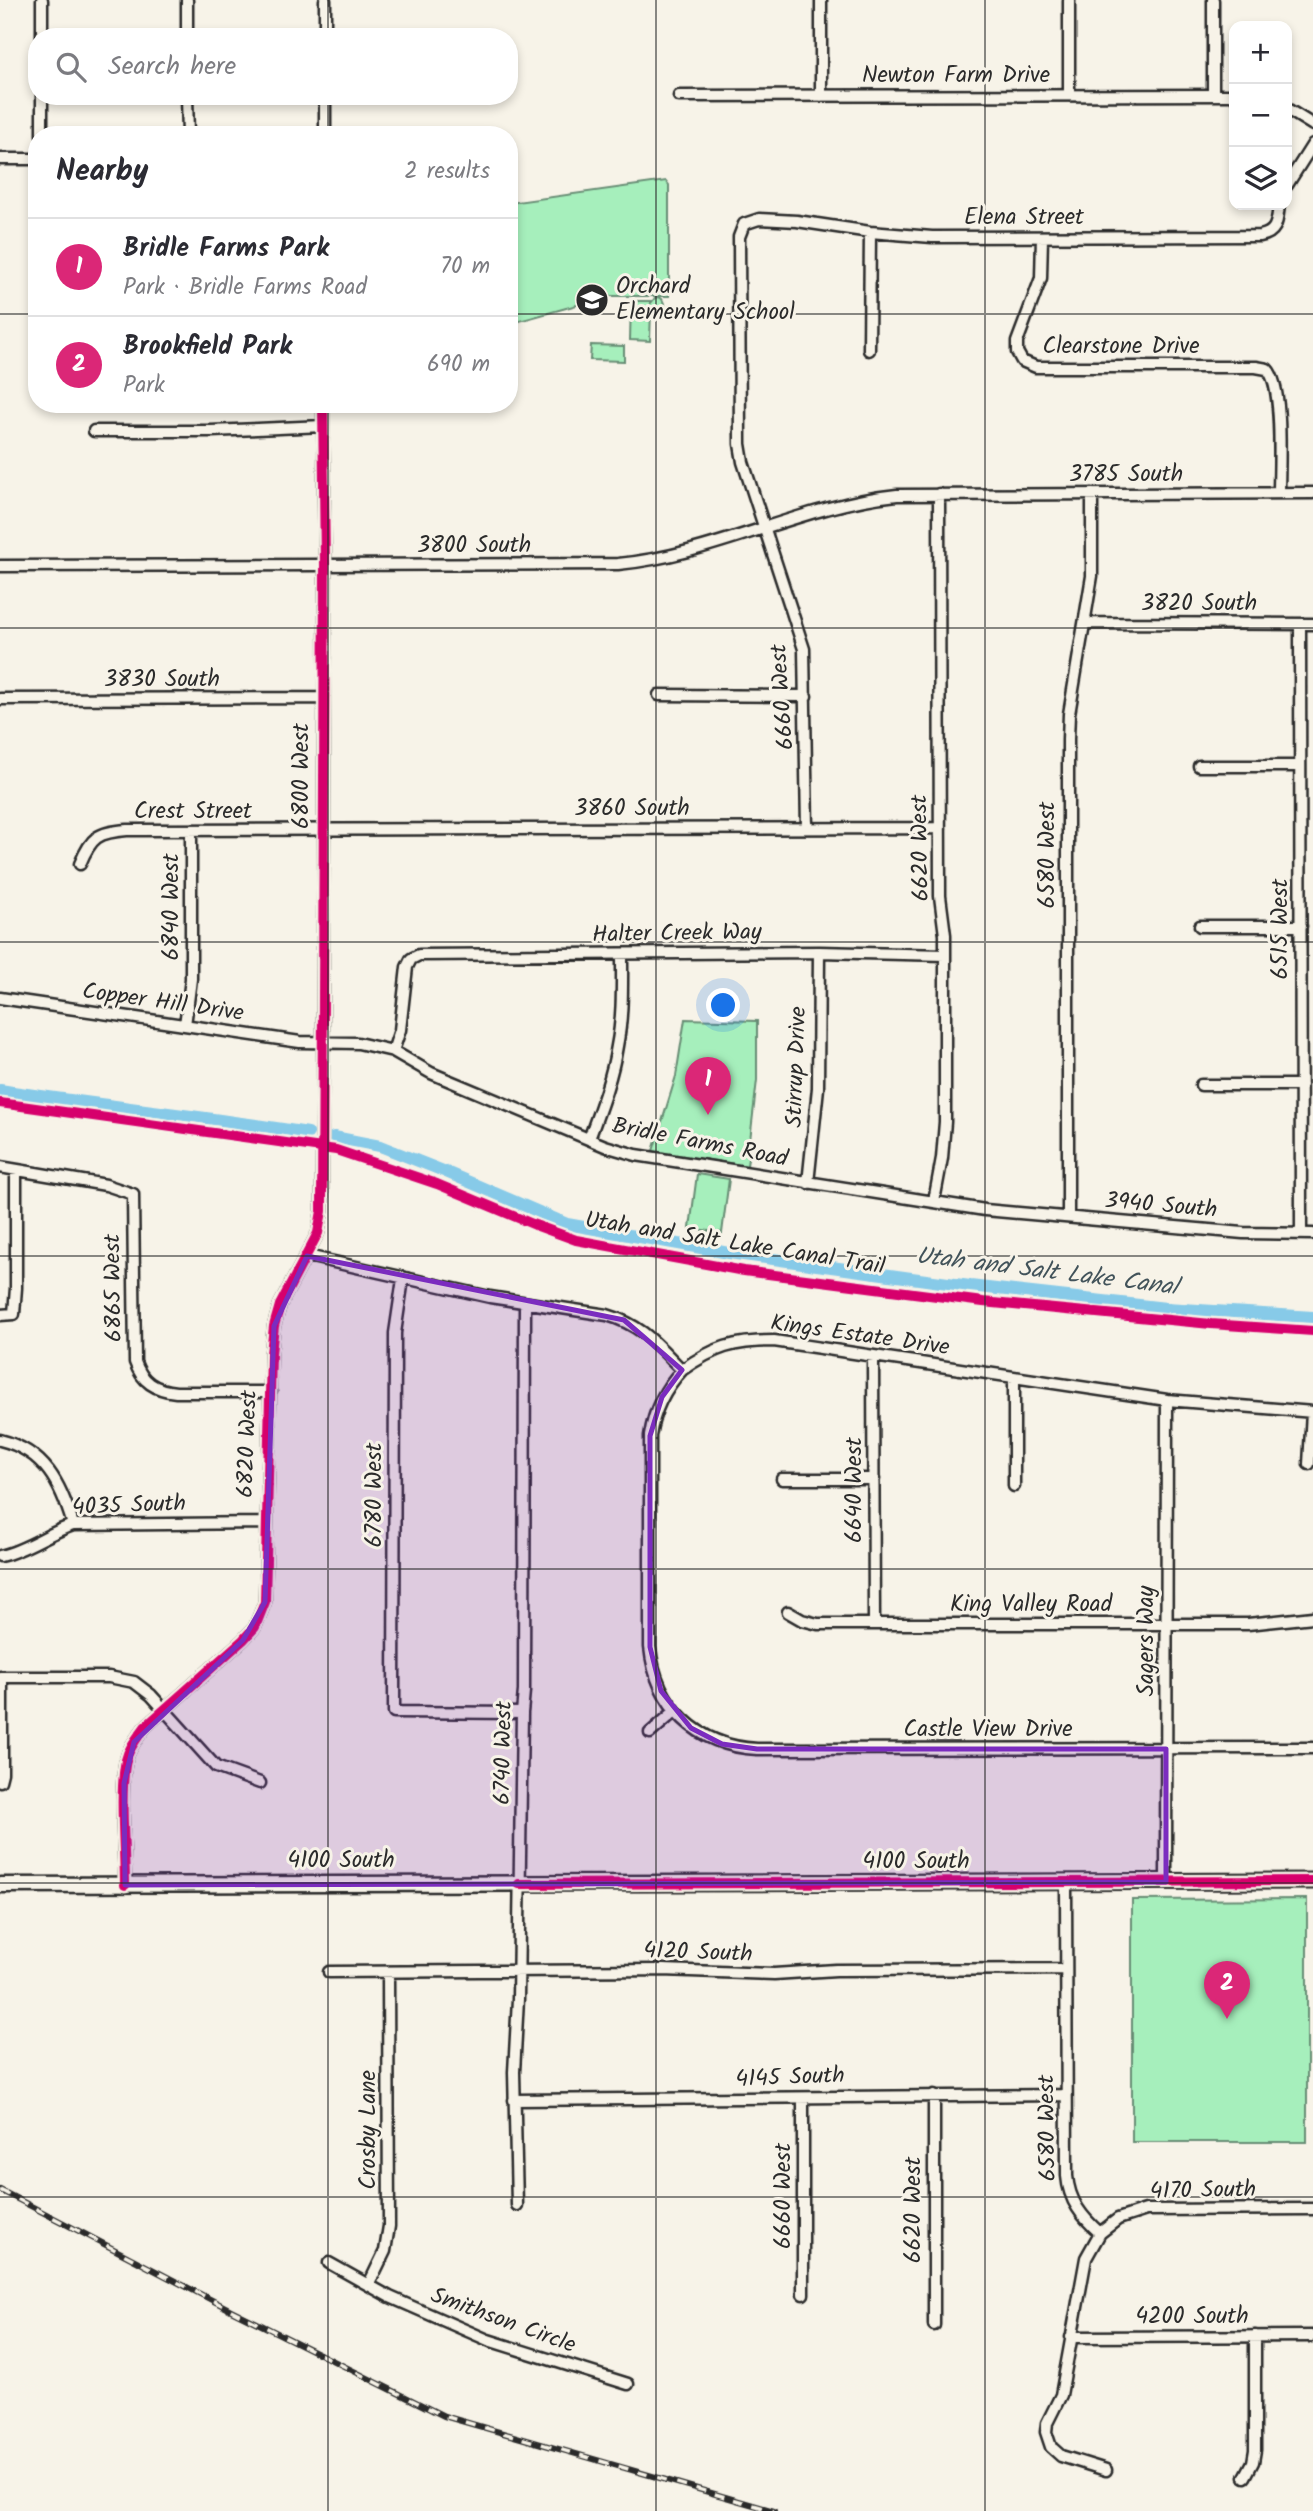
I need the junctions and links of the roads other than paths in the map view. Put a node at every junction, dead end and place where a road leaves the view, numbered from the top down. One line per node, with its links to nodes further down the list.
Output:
1 (42, 0): 7 (street)
2 (187, 0): 8 (street)
3 (325, 0): 9 (street)
4 (821, 0): 14 (street)
5 (1069, 0): 10 (street)
6 (1213, 0): 11 (street)
7 (42, 28)
8 (187, 28)
9 (325, 28)
10 (1069, 95): 11 (street, Newton Farm Drive); 14 (street, Newton Farm Drive)
11 (1213, 95): 12 (street, Newton Farm Drive)
12 (1229, 95)
13 (679, 96): 14 (street, Newton Farm Drive)
14 (821, 96)
15 (42, 105): 20 (street)
16 (187, 105): 21 (street)
17 (325, 105): 22 (street)
18 (1292, 112): 19 (street)
19 (1313, 125)
20 (42, 126)
21 (187, 126)
22 (325, 126)
23 (1313, 144): 26 (street)
24 (0, 159): 25 (street)
25 (28, 159)
26 (1292, 177)
27 (1278, 210): 30 (street, Elena Street)
28 (747, 222): 29 (street, Elena Street); 39 (street, 6660 West)
29 (870, 232): 30 (street, Elena Street); 31 (street)
30 (1042, 237): 38 (street, Clearstone Drive)
31 (869, 349)
32 (323, 413): 33 (street, 6800 West)
33 (323, 426): 34 (street); 40 (street, 6800 West)
34 (94, 431)
35 (1313, 493): 38 (street, 3785 South)
36 (939, 494): 37 (street, 3785 South); 39 (street, 3800 South); 52 (street, 6620 West)
37 (1092, 494): 38 (street, 3785 South); 42 (street, 6580 West)
38 (1279, 494)
39 (764, 527): 40 (street, 3800 South); 46 (street, 6660 West)
40 (325, 565): 41 (street, 3800 South); 47 (street, 6800 West)
41 (0, 566)
42 (1085, 623): 43 (street, 3820 South); 76 (street, 6580 West)
43 (1300, 624): 44 (street, 3820 South); 50 (street, 6515 West)
44 (1313, 624)
45 (659, 695): 46 (street)
46 (806, 696): 51 (street, 6660 West)
47 (323, 698): 48 (street, 3830 South); 53 (street, 6800 West)
48 (0, 699)
49 (1199, 766): 50 (street)
50 (1300, 766): 55 (street, 6515 West)
51 (807, 828): 52 (street, 3860 South); 53 (street, 3860 South)
52 (940, 828): 62 (street, 6620 West)
53 (323, 829): 54 (street, Crest Street); 65 (street, 6800 West)
54 (191, 831): 57 (street, Crest Street); 64 (street, 6840 West)
55 (1300, 840): 56 (street); 59 (street, 6515 West)
56 (1313, 840)
57 (80, 864)
58 (1200, 926): 59 (street)
59 (1301, 926): 68 (street, 6515 West)
60 (819, 952): 61 (street, Halter Creek Way); 62 (street, Halter Creek Way); 73 (street, Stirrup Drive)
61 (622, 954): 66 (street, Halter Creek Way); 69 (street)
62 (945, 955): 74 (street, 6620 West)
63 (0, 998): 64 (street, Copper Hill Drive)
64 (186, 1025): 65 (street, Copper Hill Drive)
65 (321, 1043): 66 (street, Bridle Farms Road); 70 (street, 6800 West)
66 (393, 1051): 69 (street, Bridle Farms Road)
67 (1201, 1085): 68 (street)
68 (1301, 1085): 77 (street, 6515 West)
69 (589, 1139): 73 (street, Bridle Farms Road)
70 (321, 1148): 79 (street, 6820 West)
71 (0, 1167): 72 (street)
72 (16, 1170): 82 (street); 86 (street, 6865 West)
73 (808, 1183): 74 (street, Bridle Farms Road)
74 (934, 1201): 75 (street, Bridle Farms Road)
75 (1006, 1213): 76 (street, 3940 South)
76 (1068, 1217): 77 (street, 3940 South)
77 (1301, 1234): 78 (street, 3940 South)
78 (1313, 1234)
79 (307, 1256): 80 (street); 86 (street, 6820 West)
80 (403, 1279): 81 (street); 104 (street, 6780 West)
81 (525, 1303): 84 (street); 104 (street, 6740 West)
82 (0, 1315)
83 (873, 1356): 84 (street, Kings Estate Drive); 85 (street, Kings Estate Drive); 92 (street, 6640 West)
84 (682, 1370): 103 (street, Castle View Drive)
85 (1014, 1377): 87 (street, Kings Estate Drive); 93 (street)
86 (271, 1392): 94 (street, 6820 West)
87 (1167, 1400): 88 (street, Kings Estate Drive); 100 (street, Sagers Way)
88 (1313, 1412): 90 (street)
89 (0, 1440): 95 (street)
90 (1309, 1464)
91 (782, 1479): 92 (street)
92 (874, 1479): 99 (street, 6640 West)
93 (1014, 1486)
94 (267, 1523): 95 (street, 4035 South); 102 (street, 6820 West)
95 (73, 1525): 96 (street, 4035 South)
96 (0, 1556)
97 (788, 1612): 99 (street, King Valley Road)
98 (1313, 1617): 100 (street, King Valley Road)
99 (874, 1624): 100 (street, King Valley Road)
100 (1166, 1624): 107 (street, Sagers Way)
101 (1, 1677): 102 (street); 108 (street)
102 (165, 1710): 109 (street); 115 (street)
103 (674, 1712): 105 (street); 107 (street, Castle View Drive)
104 (522, 1713): 113 (street, 6740 West)
105 (650, 1733)
106 (1313, 1748): 107 (street, Castle View Drive)
107 (1166, 1749): 112 (street, Sagers Way)
108 (0, 1781)
109 (260, 1783)
110 (1313, 1881): 112 (main road, 4100 South)
111 (1066, 1882): 112 (main road, 4100 South); 113 (main road, 4100 South); 116 (street, 6580 West)
112 (1166, 1882)
113 (519, 1884): 115 (main road, 4100 South); 117 (street, 6740 West)
114 (0, 1885): 115 (main road, 4100 South)
115 (125, 1885)
116 (1066, 1969): 117 (street, 4120 South); 121 (street, 6580 West)
117 (518, 1971): 119 (street, 4120 South); 123 (street, 6740 West)
118 (329, 1972): 119 (street, 4120 South)
119 (388, 1972): 128 (street, Crosby Lane)
120 (934, 2095): 121 (street, 4145 South); 122 (street, 4145 South); 130 (street, 6620 West)
121 (1066, 2095): 126 (street, 6580 West)
122 (803, 2098): 123 (street, 4145 South); 129 (street, 6660 West)
123 (514, 2100): 124 (street, 6740 West)
124 (517, 2205)
125 (1313, 2209): 126 (street, 4170 South)
126 (1100, 2233): 133 (street)
127 (330, 2263): 128 (street, Smithson Circle)
128 (369, 2284): 134 (street, Smithson Circle)
129 (803, 2294)
130 (934, 2325)
131 (1255, 2336): 132 (street, 4200 South); 133 (street, 4200 South); 136 (street)
132 (1313, 2336)
133 (1072, 2337): 135 (street)
134 (628, 2384)
135 (1106, 2470)
136 (1245, 2477)

